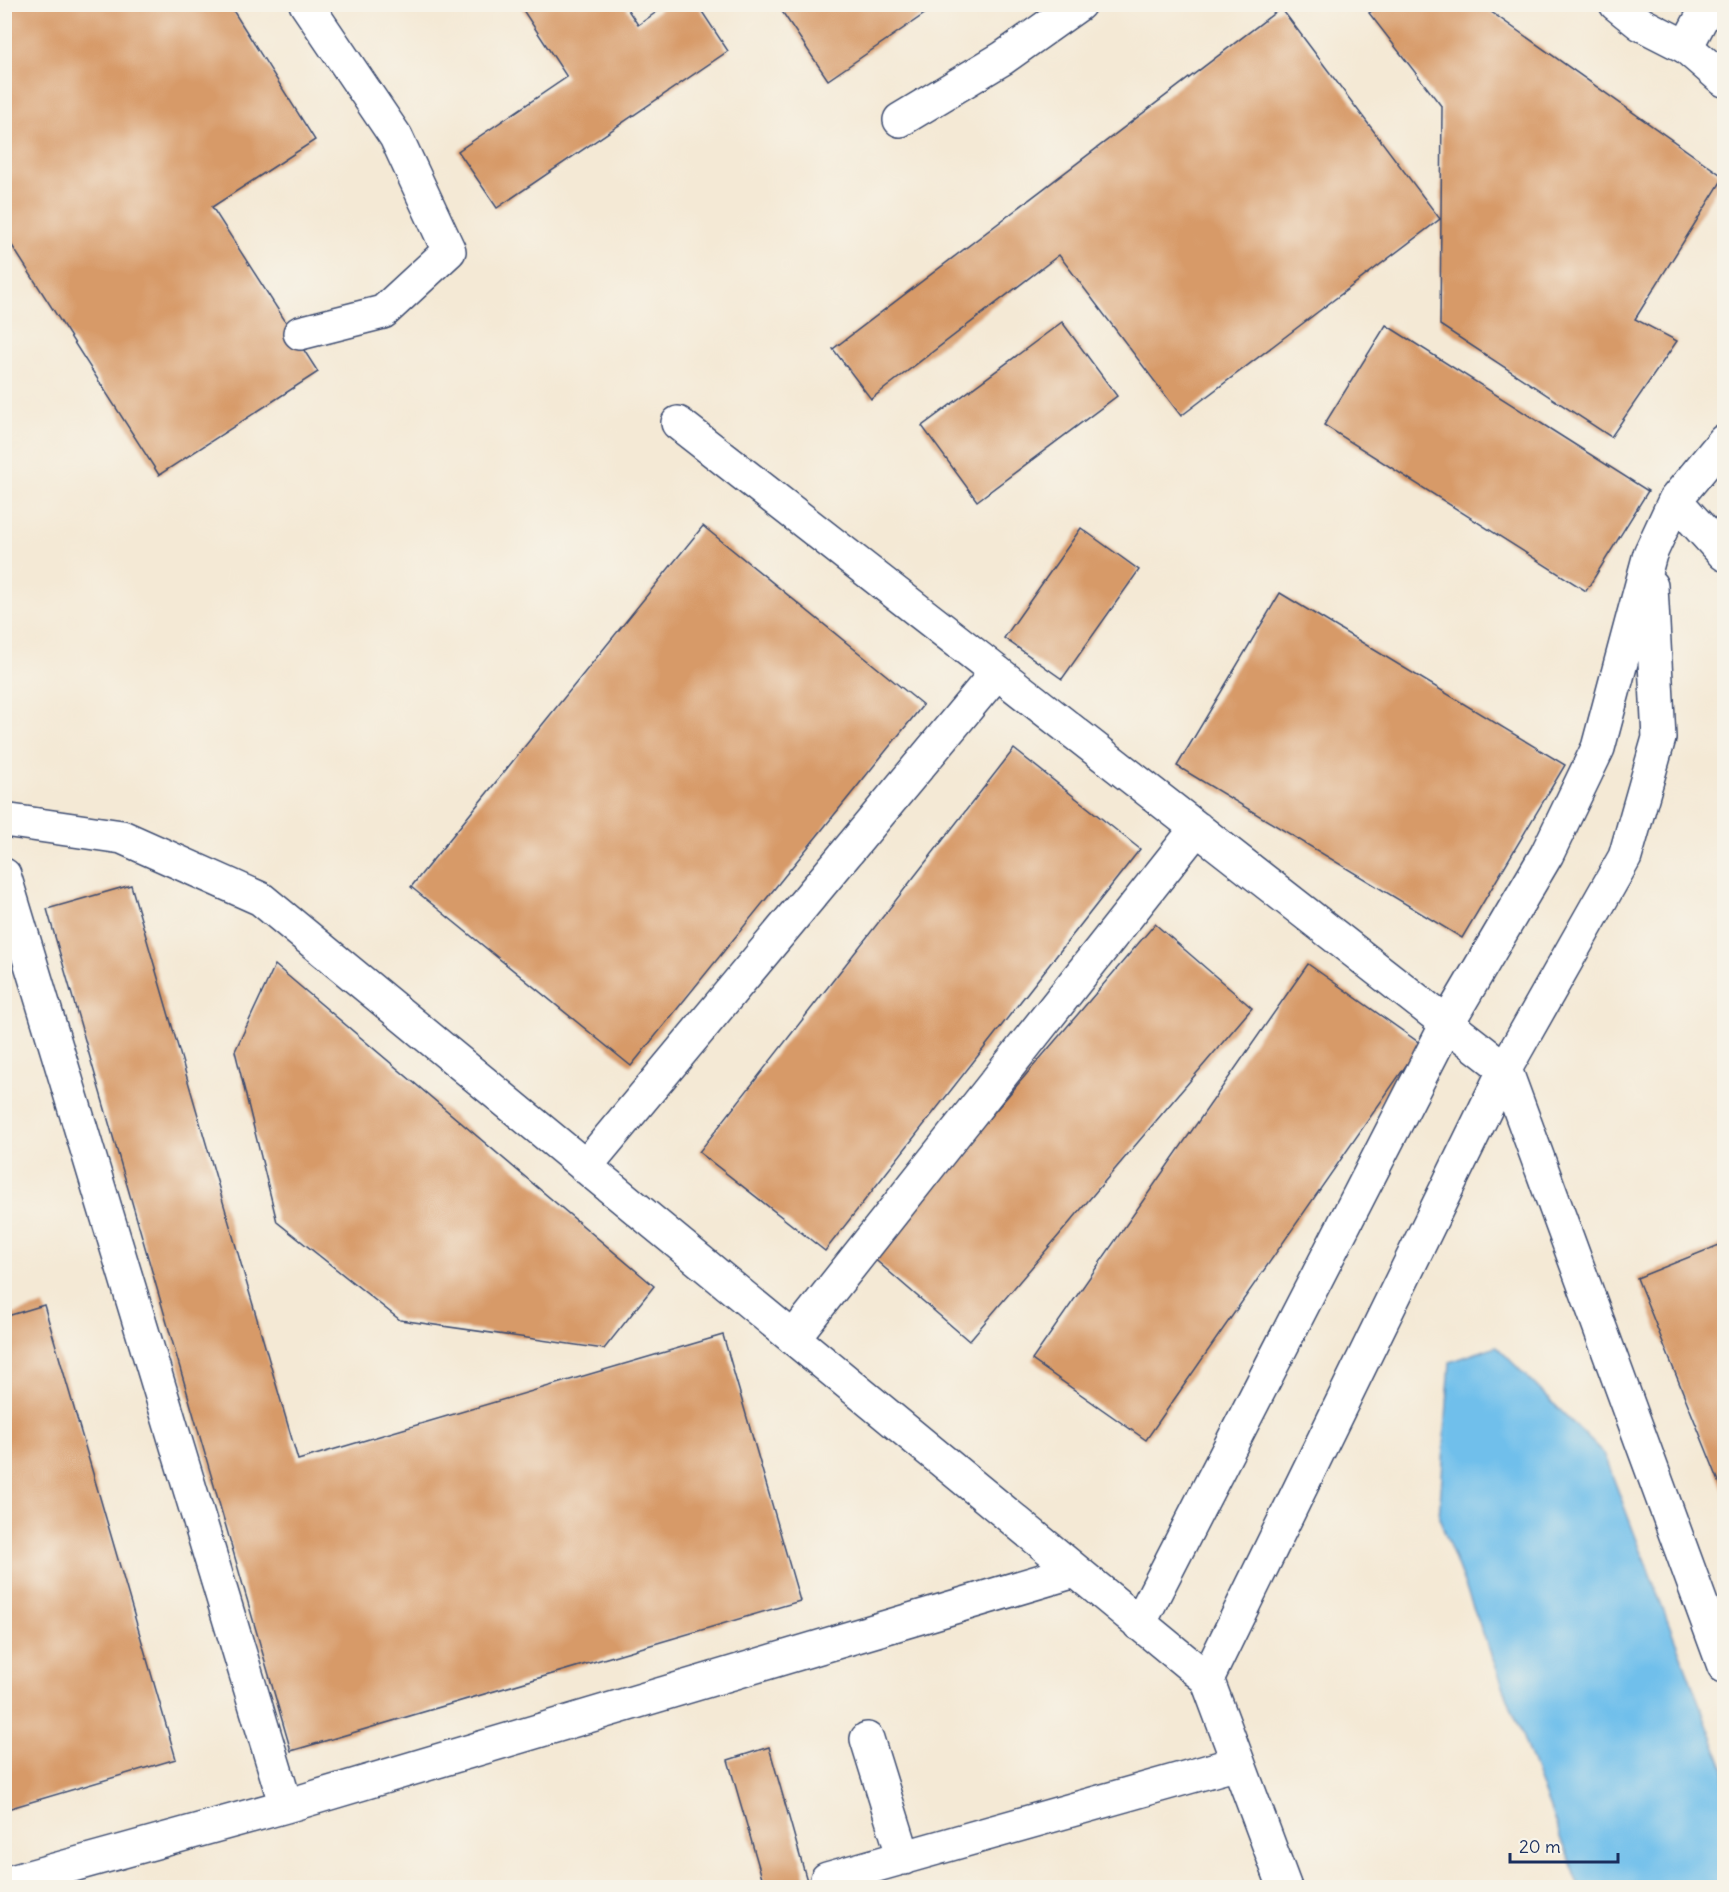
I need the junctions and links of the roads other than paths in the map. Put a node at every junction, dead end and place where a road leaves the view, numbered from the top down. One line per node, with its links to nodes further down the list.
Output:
1 (306, 4): 8 (street)
2 (1079, 4): 7 (street)
3 (1616, 4): 5 (street)
4 (1709, 4): 5 (street)
5 (1686, 47): 6 (street)
6 (1725, 80)
7 (900, 120)
8 (300, 333)
9 (678, 423): 14 (street)
10 (1725, 441): 11 (street)
11 (1675, 500): 12 (street); 13 (street)
12 (1650, 554): 18 (street); 19 (street)
13 (1725, 554)
14 (997, 672): 16 (street); 20 (street)
15 (4, 820): 20 (street)
16 (1197, 828): 18 (street); 21 (street)
17 (4, 875): 28 (street)
18 (1447, 1024): 19 (street); 23 (street)
19 (1505, 1069): 24 (street); 25 (street)
20 (585, 1167): 21 (street)
21 (793, 1338): 22 (street)
22 (1075, 1570): 23 (street); 28 (street)
23 (1139, 1624): 25 (street)
24 (1725, 1666)
25 (1207, 1679): 27 (street)
26 (867, 1739): 29 (street)
27 (1238, 1763): 29 (street); 32 (street)
28 (286, 1806): 31 (street)
29 (904, 1858): 30 (street)
30 (827, 1879)
31 (4, 1884)
32 (1285, 1887)

